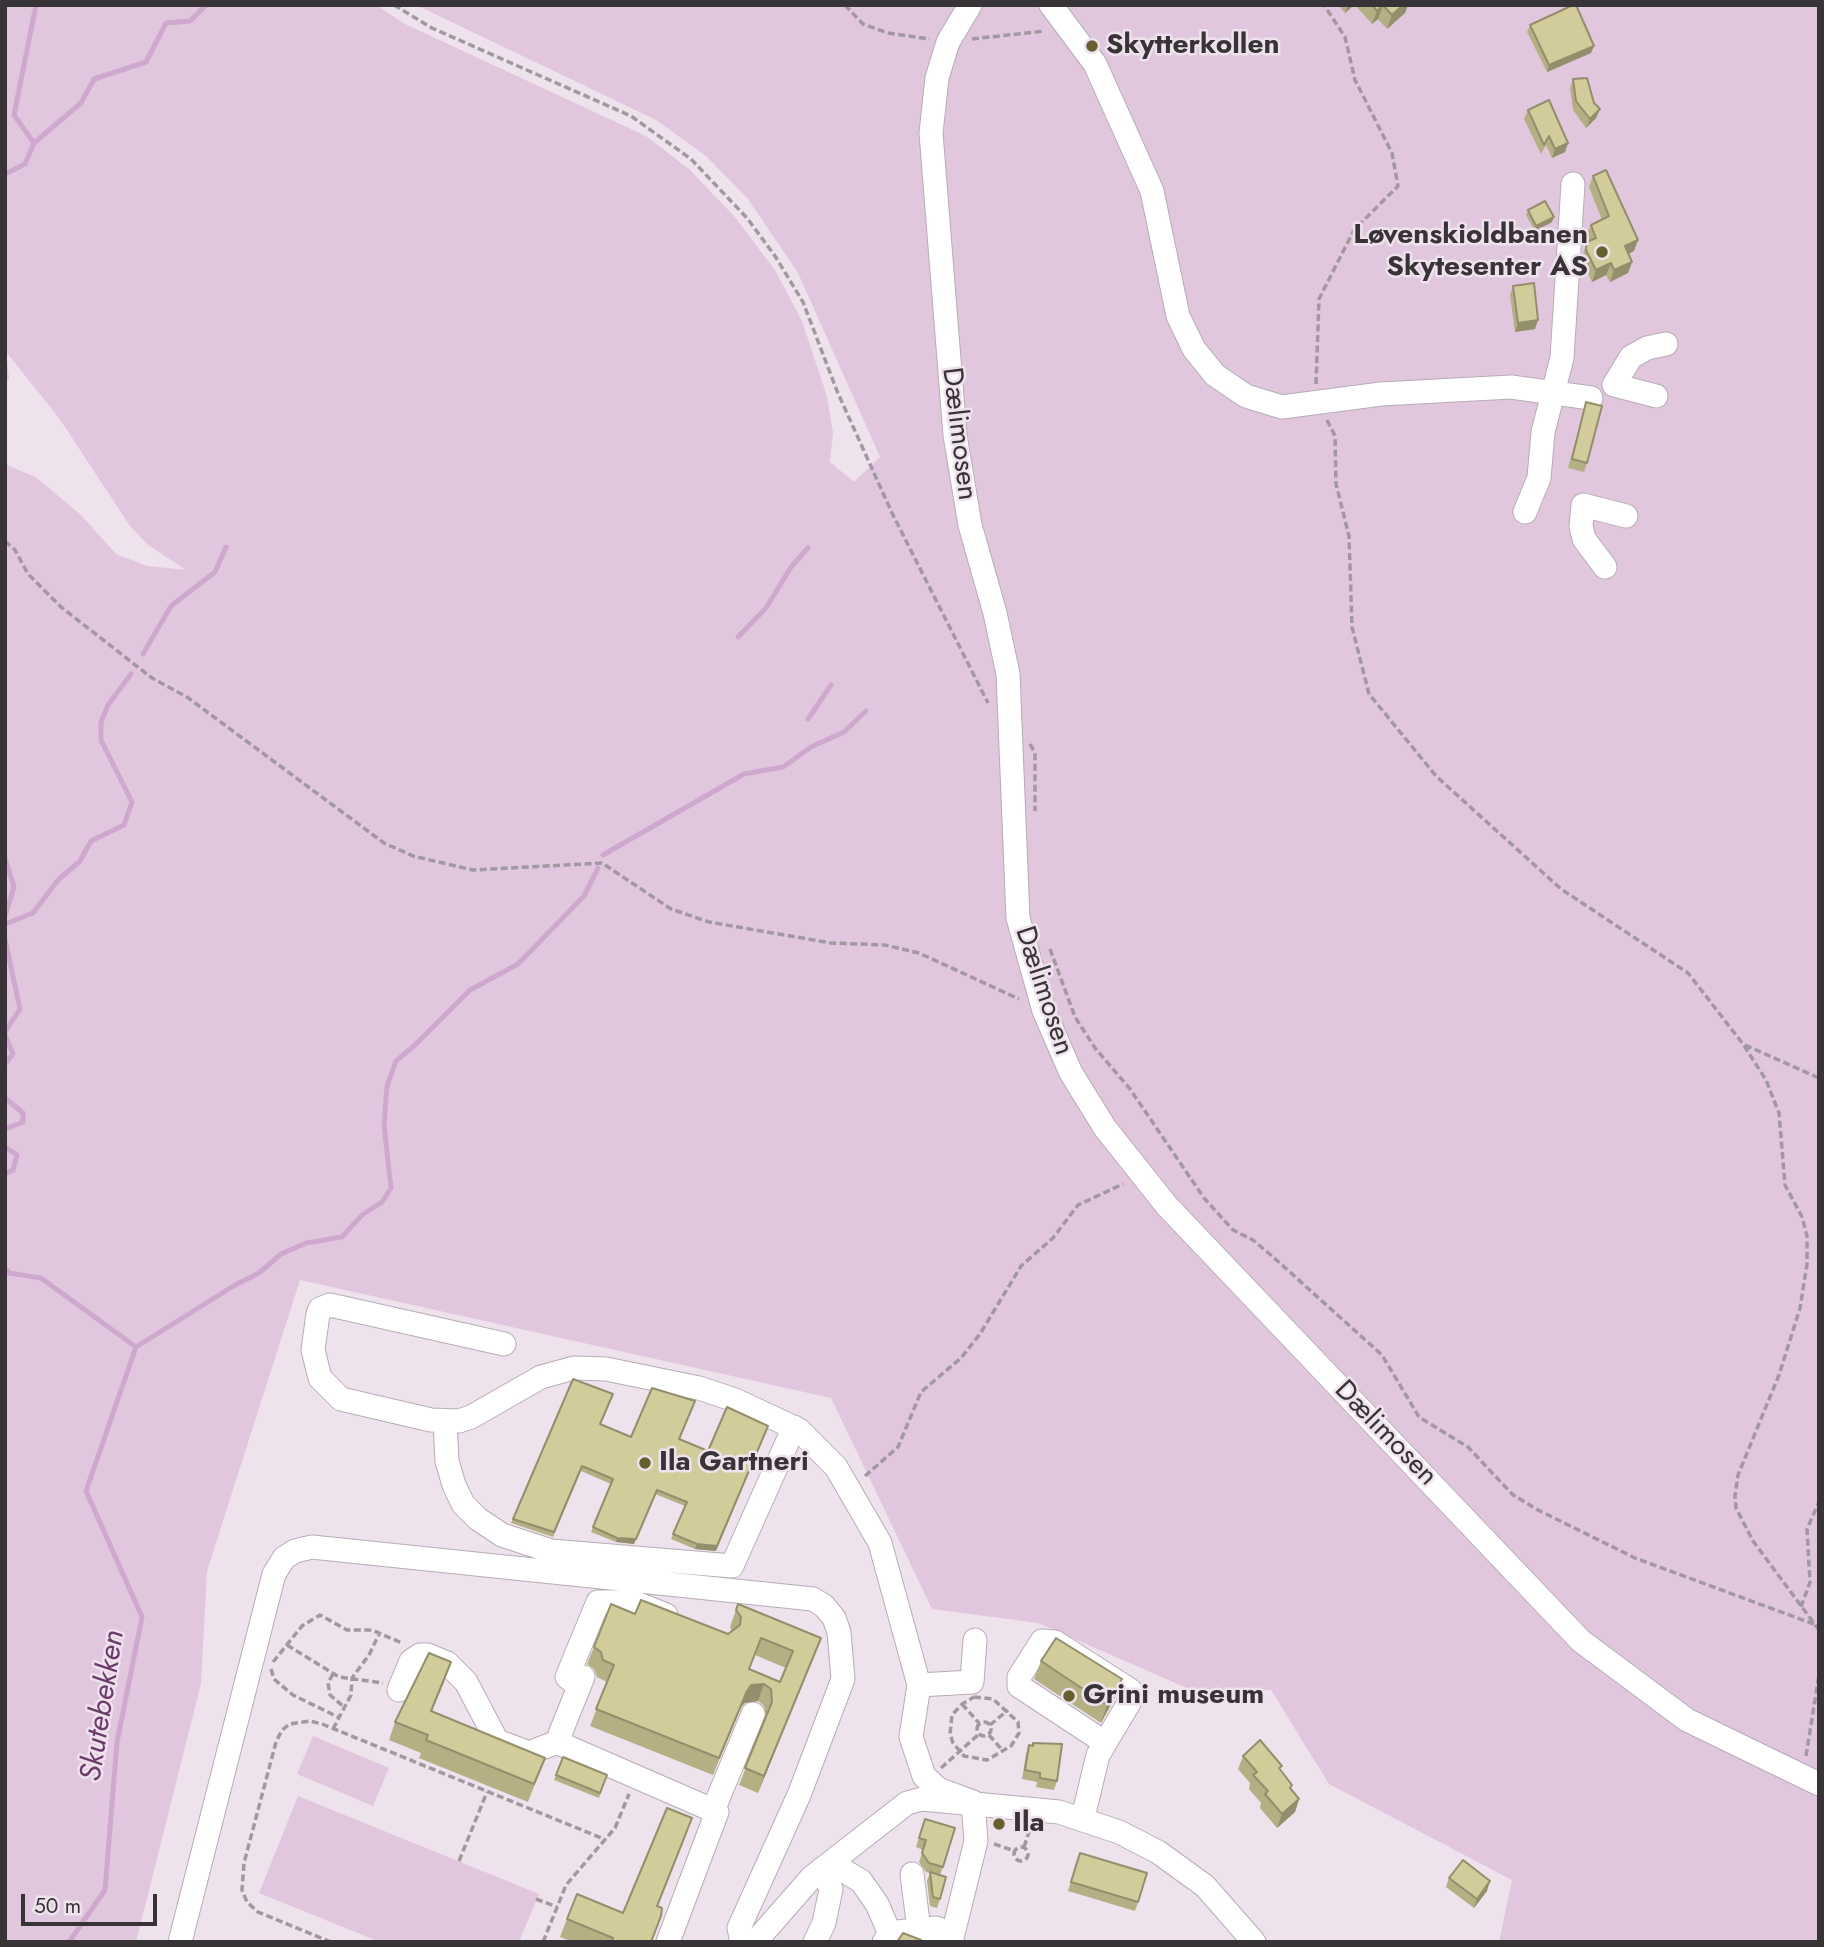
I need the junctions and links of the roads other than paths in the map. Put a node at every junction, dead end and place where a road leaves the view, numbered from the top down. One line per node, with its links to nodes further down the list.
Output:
1 (970, 5): 21 (street, Dælimosen)
2 (1051, 5): 5 (street)
3 (1573, 184): 5 (street)
4 (1666, 344): 6 (street)
5 (1554, 393): 7 (street); 8 (street)
6 (1656, 396)
7 (1591, 398)
8 (1525, 512)
9 (1626, 516): 10 (street)
10 (1605, 567)
11 (504, 1344): 12 (street)
12 (445, 1422): 13 (street); 13 (street)
13 (794, 1427): 16 (street)
14 (683, 1621): 19 (street)
15 (975, 1640): 16 (street)
16 (919, 1685): 22 (street)
17 (400, 1687): 19 (street)
18 (753, 1714): 23 (street)
19 (560, 1741): 23 (street)
20 (1104, 1742): 20 (street); 24 (street)
21 (1813, 1781)
22 (974, 1802): 24 (street); 25 (street); 29 (street)
23 (714, 1808): 31 (street)
24 (1083, 1817): 35 (street)
25 (822, 1870): 28 (street); 33 (street); 34 (street)
26 (912, 1874): 27 (street)
27 (919, 1930): 28 (street); 29 (street)
28 (887, 1938)
29 (952, 1938)
30 (180, 1942): 32 (street)
31 (668, 1942)
32 (742, 1942)
33 (755, 1942)
34 (816, 1942)
35 (1254, 1942)

